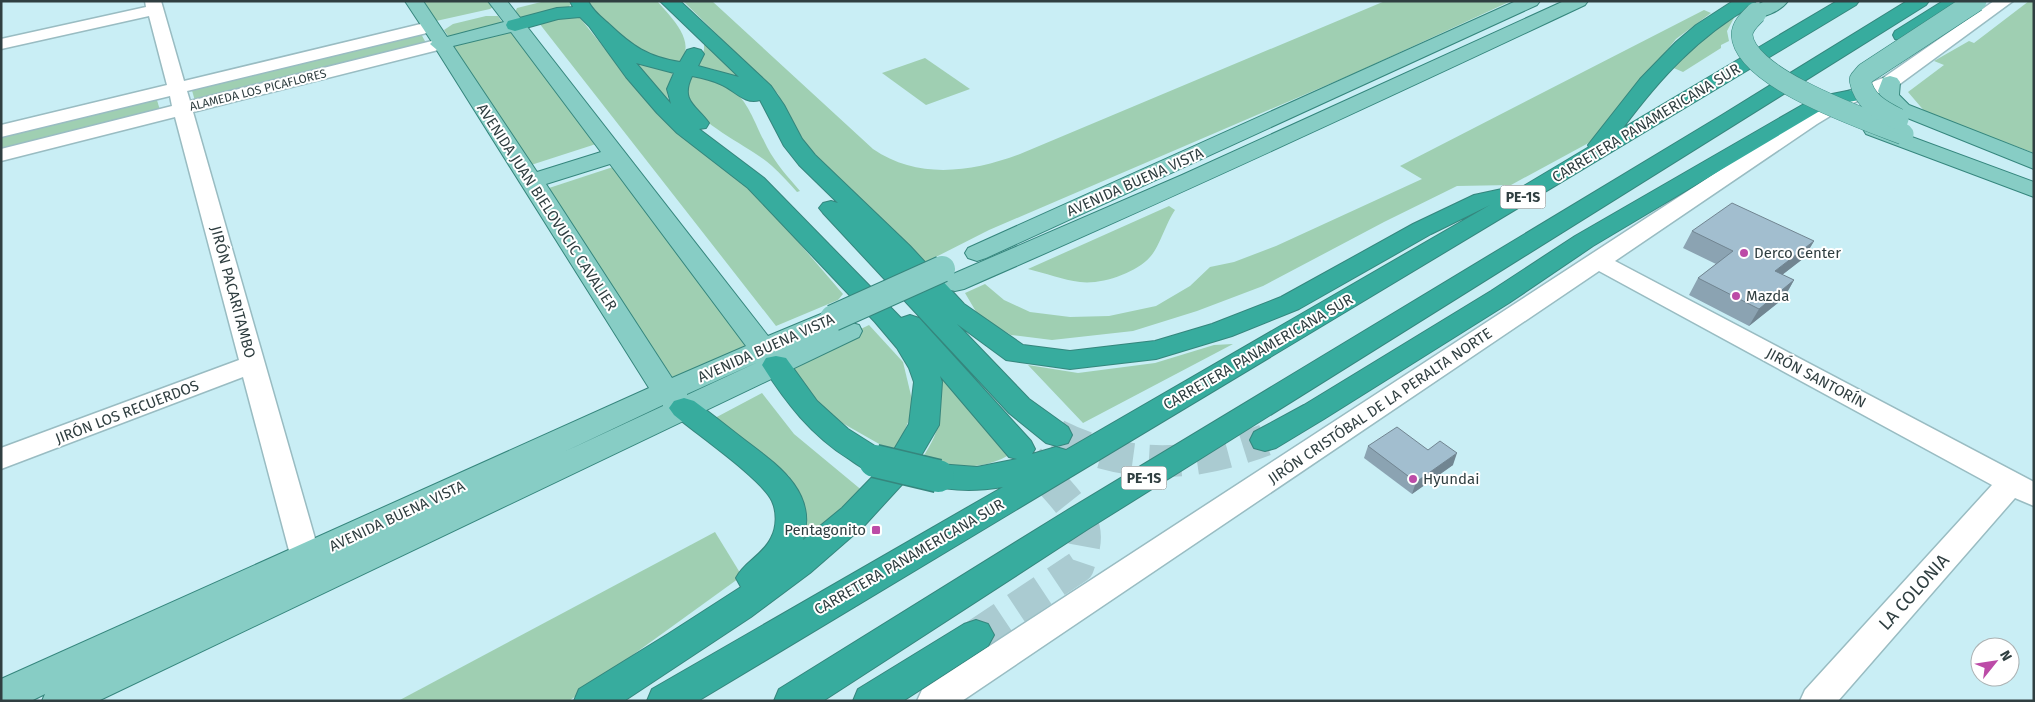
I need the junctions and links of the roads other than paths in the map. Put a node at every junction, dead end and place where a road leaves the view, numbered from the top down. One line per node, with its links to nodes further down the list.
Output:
1 (414, 1): 17 (main road, AVENIDA JUAN BIELOVUCIC CAVALIER)
2 (669, 1): 19 (highway); 36 (highway)
3 (1531, 1): 25 (main road, AVENIDA BUENA VISTA)
4 (1579, 1): 28 (main road, AVENIDA BUENA VISTA)
5 (1779, 1): 12 (main road)
6 (1850, 1): 31 (highway, CARRETERA PANAMERICANA SUR / PE-1S)
7 (1956, 1): 15 (highway)
8 (1976, 1): 26 (main road, bridge)
9 (2005, 1): 20 (street, JIRÓN CRISTÓBAL DE LA PERALTA NORTE)
10 (524, 3): 13 (highway)
11 (154, 6): 18 (street); 22 (street, JIRÓN PACARITAMBO)
12 (1751, 7): 26 (main road, bridge); 31 (highway)
13 (495, 8): 16 (main road)
14 (586, 11): 16 (highway); 19 (highway); 54 (highway)
15 (1923, 11): 24 (highway, PE-1S); 24 (highway)
16 (515, 25): 17 (main road, ALAMEDA LOS PICAFLORES); 30 (main road)
17 (439, 31): 22 (street, ALAMEDA LOS PICAFLORES); 34 (main road, AVENIDA JUAN BIELOVUCIC CAVALIER)
18 (1, 44)
19 (685, 69): 44 (highway); 46 (highway)
20 (1890, 82): 21 (street, JIRÓN CRISTÓBAL DE LA PERALTA NORTE); 32 (main road)
21 (1852, 96): 23 (street, JIRÓN CRISTÓBAL DE LA PERALTA NORTE); 45 (highway)
22 (179, 98): 27 (street, ALAMEDA LOS PICAFLORES); 29 (street, ALAMEDA LOS PICAFLORES); 41 (street, JIRÓN PACARITAMBO)
23 (1826, 111): 37 (main road); 38 (street, JIRÓN CRISTÓBAL DE LA PERALTA NORTE)
24 (1730, 120): 56 (highway, PE-1S)
25 (1265, 122): 28 (main road); 39 (main road, AVENIDA BUENA VISTA)
26 (1907, 129): 33 (main road); 35 (main road)
27 (1, 131)
28 (1288, 136): 39 (main road, AVENIDA BUENA VISTA)
29 (1, 155)
30 (614, 155): 34 (main road); 40 (main road)
31 (1593, 155): 36 (highway, CARRETERA PANAMERICANA SUR / PE-1S)
32 (2034, 162)
33 (2034, 172)
34 (532, 181): 43 (main road, AVENIDA JUAN BIELOVUCIC CAVALIER)
35 (2034, 184)
36 (1535, 189): 42 (highway, CARRETERA PANAMERICANA SUR / PE-1S)
37 (2034, 190)
38 (1598, 261): 48 (street, JIRÓN SANTORÍN); 58 (street, JIRÓN CRISTÓBAL DE LA PERALTA NORTE)
39 (948, 276): 40 (main road, AVENIDA BUENA VISTA)
40 (770, 357): 42 (highway, bridge); 43 (main road, AVENIDA BUENA VISTA)
41 (252, 364): 47 (street, JIRÓN LOS RECUERDOS); 49 (street, JIRÓN PACARITAMBO)
42 (1194, 390): 55 (highway, CARRETERA PANAMERICANA SUR / PE-1S)
43 (675, 400): 49 (main road, AVENIDA BUENA VISTA); 53 (highway)
44 (1057, 435)
45 (1265, 440)
46 (1020, 449)
47 (1, 459)
48 (2022, 489): 59 (street, LA COLONIA)
49 (309, 570): 51 (main road, AVENIDA BUENA VISTA); 52 (main road, AVENIDA BUENA VISTA)
50 (976, 635): 57 (highway)
51 (1, 697)
52 (60, 701)
53 (577, 701)
54 (592, 701)
55 (665, 701)
56 (792, 701)
57 (871, 701)
58 (934, 701)
59 (1817, 701)

